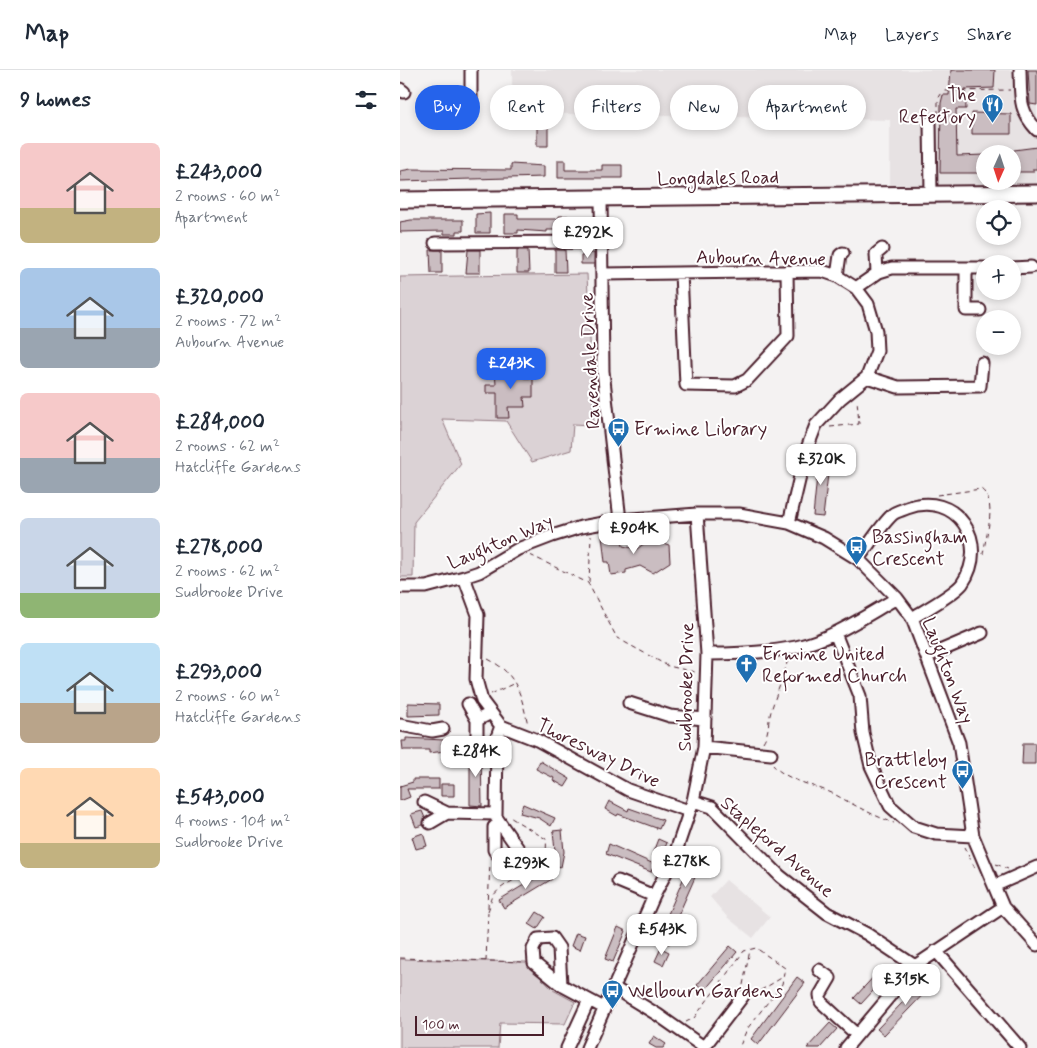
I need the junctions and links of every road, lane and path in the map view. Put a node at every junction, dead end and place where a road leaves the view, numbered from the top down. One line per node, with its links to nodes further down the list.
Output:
1 (471, 70): 3 (street)
2 (1020, 70): 7 (street)
3 (471, 85)
4 (954, 91): 5 (path)
5 (1010, 95)
6 (930, 122): 8 (street)
7 (1037, 130)
8 (931, 193): 9 (main road, Longdales Road); 10 (main road, Longdales Road)
9 (1037, 193)
10 (601, 198): 11 (main road, Longdales Road); 12 (street, Ravendale Drive)
11 (400, 200)
12 (602, 242): 13 (street); 23 (street, Ravendale Drive)
13 (435, 243)
14 (882, 249): 22 (street)
15 (843, 253): 24 (street)
16 (966, 268): 17 (street); 22 (street); 26 (street)
17 (976, 268)
18 (1021, 268): 19 (street)
19 (1031, 268)
20 (787, 271): 21 (street, Aubourn Avenue); 21 (street); 24 (street, Aubourn Avenue)
21 (681, 273): 23 (street, Aubourn Avenue)
22 (877, 273): 25 (street)
23 (603, 274): 32 (street, Ravendale Drive)
24 (837, 276): 25 (street, Aubourn Avenue)
25 (856, 288): 28 (street, Aubourn Avenue)
26 (976, 310)
27 (982, 362): 28 (street)
28 (867, 377): 29 (street)
29 (855, 386): 30 (path); 33 (street)
30 (825, 427)
31 (697, 514): 32 (street, Laughton Way); 33 (street, Laughton Way); 46 (street, Sudbrooke Drive)
32 (620, 520): 34 (street, Laughton Way)
33 (789, 523): 36 (street, Laughton Way)
34 (592, 525): 35 (street, Laughton Way); 38 (path)
35 (518, 549): 37 (street, Laughton Way); 38 (path)
36 (858, 559): 40 (street, Laughton Way); 41 (street)
37 (464, 577): 39 (street, Laughton Way); 45 (street)
38 (588, 583): 48 (path)
39 (400, 587)
40 (897, 598): 41 (street, Laughton Way); 42 (street)
41 (912, 618): 47 (street, Laughton Way)
42 (834, 633): 44 (street); 68 (street)
43 (982, 633): 47 (street)
44 (790, 648): 46 (street); 62 (path)
45 (477, 654): 49 (path); 50 (street)
46 (707, 654): 48 (street, Sudbrooke Drive)
47 (928, 656): 69 (street, Laughton Way)
48 (706, 672): 54 (street, Sudbrooke Drive)
49 (516, 683): 50 (path); 59 (path)
50 (482, 698): 53 (street)
51 (629, 703): 54 (street)
52 (468, 704): 55 (street)
53 (491, 713): 55 (street); 57 (street)
54 (705, 718): 61 (street, Sudbrooke Drive)
55 (477, 720): 60 (street)
56 (400, 724): 58 (street)
57 (501, 726): 59 (street, Thoresway Drive); 66 (street)
58 (443, 729)
59 (531, 738): 64 (street, Thoresway Drive)
60 (477, 744)
61 (704, 747): 62 (street); 64 (street, Sudbrooke Drive)
62 (765, 754): 68 (path)
63 (424, 802): 65 (street)
64 (691, 806): 76 (street, Sudbrooke Drive); 84 (street, Stapleford Avenue)
65 (447, 812): 66 (street); 67 (street)
66 (498, 818): 70 (street); 70 (street)
67 (430, 823)
68 (914, 827): 69 (street)
69 (972, 836): 71 (street, Laughton Way)
70 (494, 850): 82 (path)
71 (982, 858): 73 (path); 75 (street, Laughton Way)
72 (1037, 867): 73 (street)
73 (1021, 874): 75 (street)
74 (618, 881): 76 (street)
75 (994, 886): 77 (street, Laughton Way)
76 (654, 896): 89 (street, Sudbrooke Drive)
77 (1003, 907): 78 (street, Laughton Way); 80 (street)
78 (1037, 945)
79 (750, 949): 90 (path)
80 (936, 950): 84 (street); 98 (street)
81 (400, 958): 82 (path)
82 (486, 961): 83 (path)
83 (534, 963): 88 (street); 88 (street)
84 (915, 966): 93 (street)
85 (819, 970): 93 (street)
86 (784, 977): 90 (path)
87 (720, 982): 90 (path)
88 (562, 986): 91 (street)
89 (614, 988): 92 (street, Sudbrooke Drive); 96 (street)
90 (742, 998): 96 (street)
91 (589, 1000): 92 (street); 94 (street)
92 (604, 1008): 95 (street, Sudbrooke Drive)
93 (857, 1035): 97 (street)
94 (567, 1048)
95 (587, 1048)
96 (705, 1048)
97 (846, 1048)
98 (1020, 1048)

